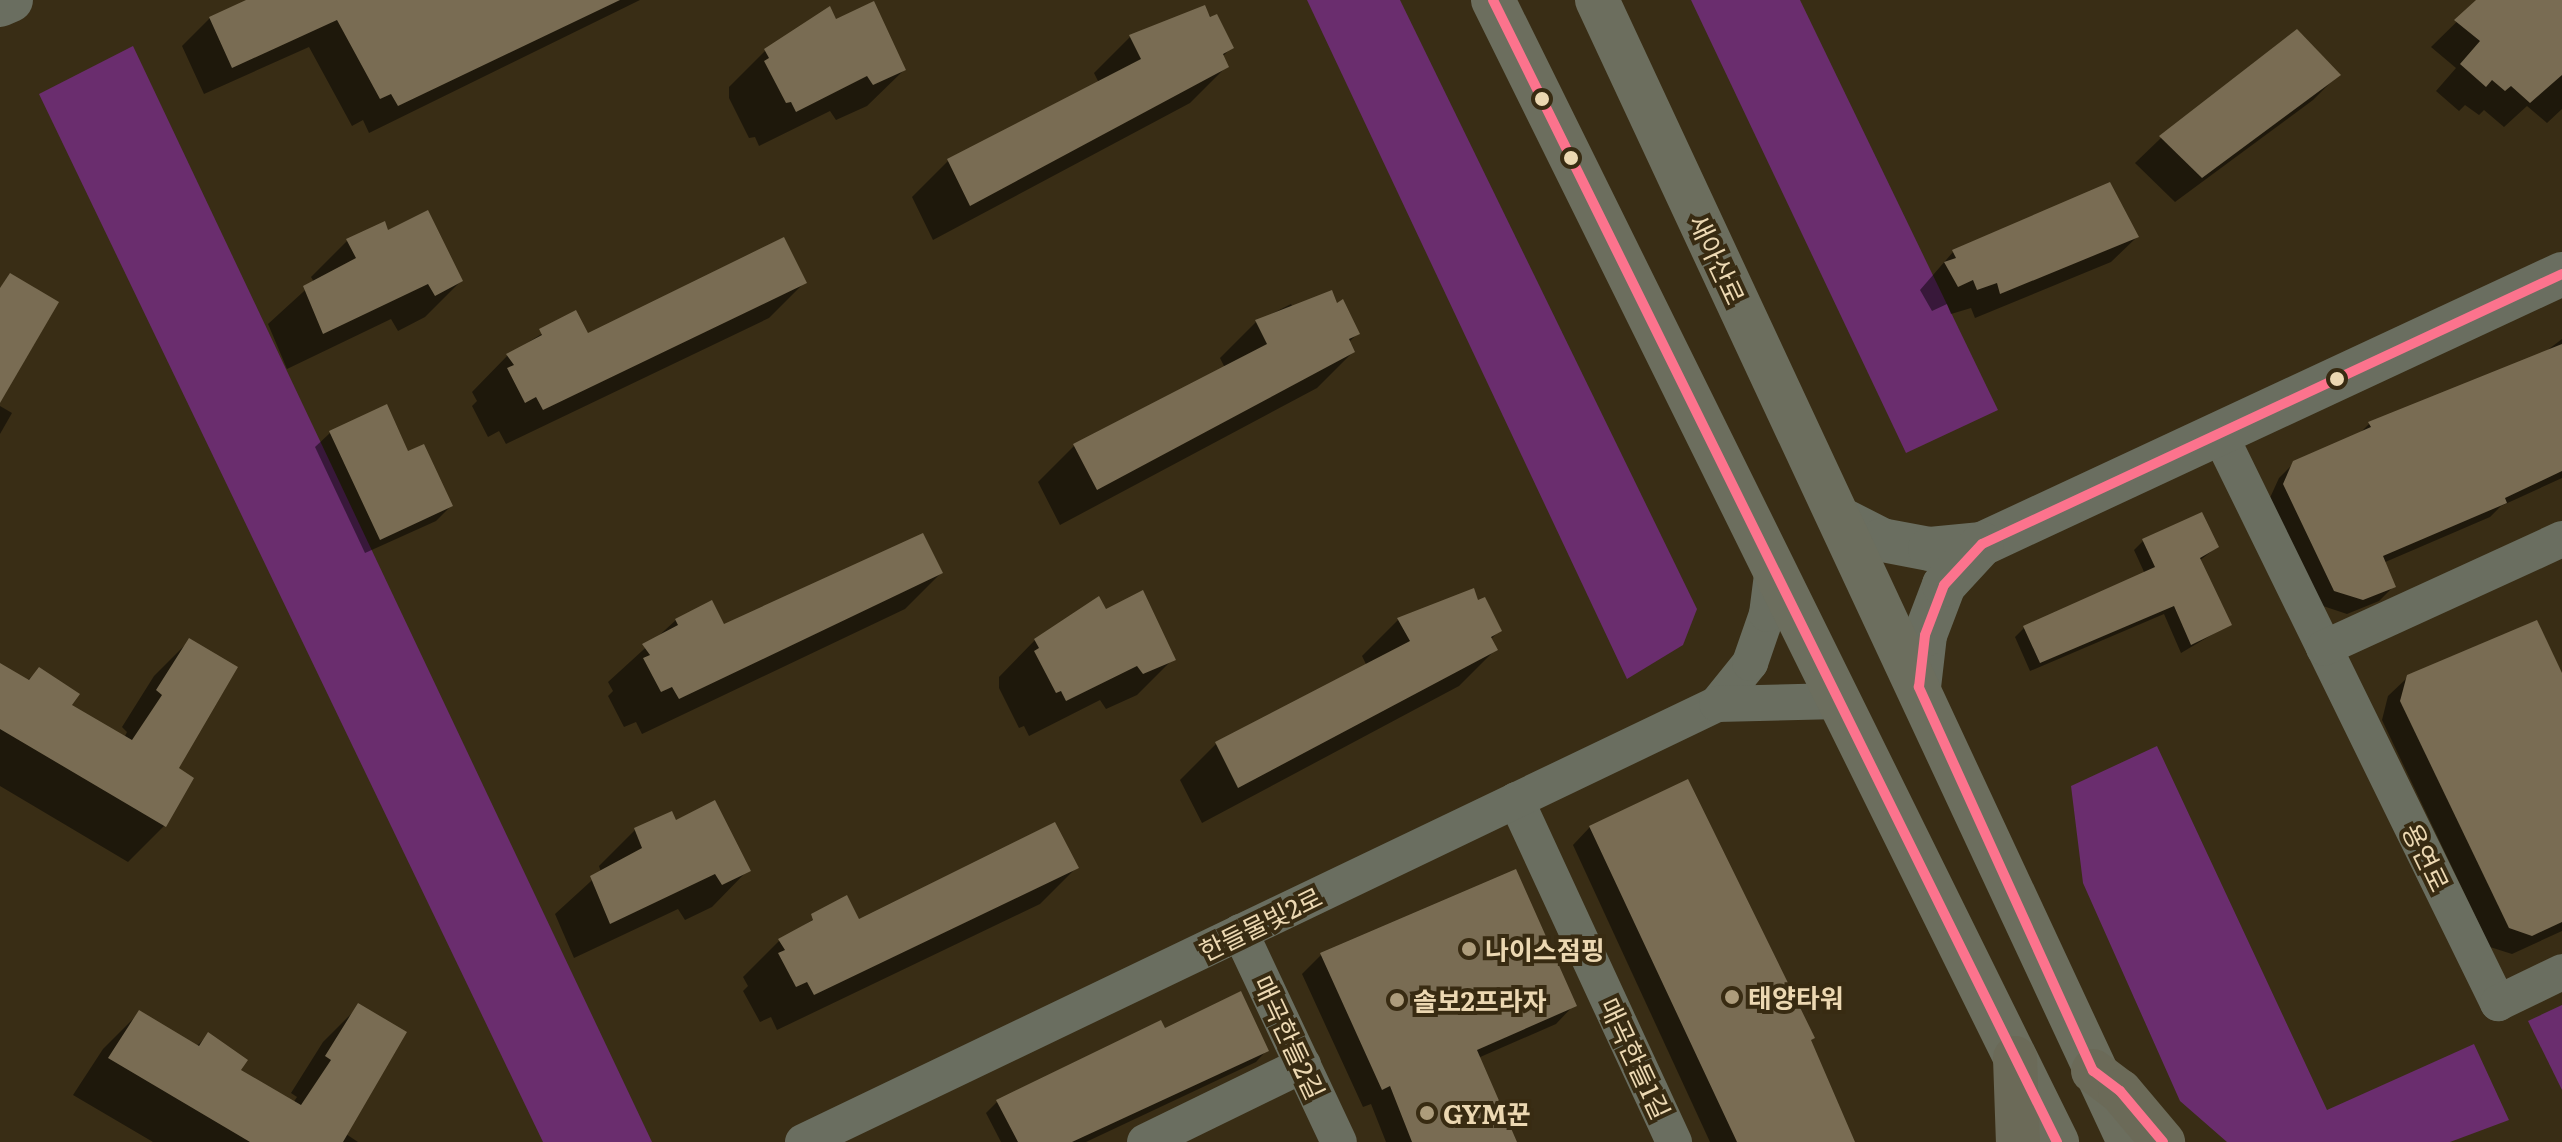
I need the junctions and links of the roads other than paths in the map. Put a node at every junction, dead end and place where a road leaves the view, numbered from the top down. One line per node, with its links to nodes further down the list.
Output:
1 (11, 0): 4 (street)
2 (1493, 0): 10 (main road)
3 (1597, 0): 7 (main road, 새아산로)
4 (0, 5)
5 (2562, 274): 6 (street)
6 (2219, 433): 9 (street); 11 (street, 용연로)
7 (1839, 518): 9 (street); 12 (main road, 새아산로)
8 (2562, 539): 11 (street)
9 (1982, 544): 12 (street)
10 (1773, 567): 13 (main road); 14 (street)
11 (2324, 648): 17 (street, 용연로)
12 (1919, 687): 20 (main road, 새아산로)
13 (1839, 701): 14 (street); 18 (main road)
14 (1717, 704): 15 (street, 한들물빛2로)
15 (1516, 800): 16 (street, 한들물빛2로); 24 (street, 매곡한들1길)
16 (1240, 932): 19 (street, 매곡한들2길); 21 (street, 한들물빛2로)
17 (2562, 972)
18 (2015, 1058): 25 (highway); 26 (main road)
19 (1303, 1065): 22 (street); 23 (street, 매곡한들2길)
20 (2093, 1071): 27 (main road, 새아산로); 28 (highway)
21 (803, 1142)
22 (1145, 1142)
23 (1339, 1142)
24 (1674, 1142)
25 (2018, 1142)
26 (2057, 1142)
27 (2129, 1142)
28 (2163, 1142)

